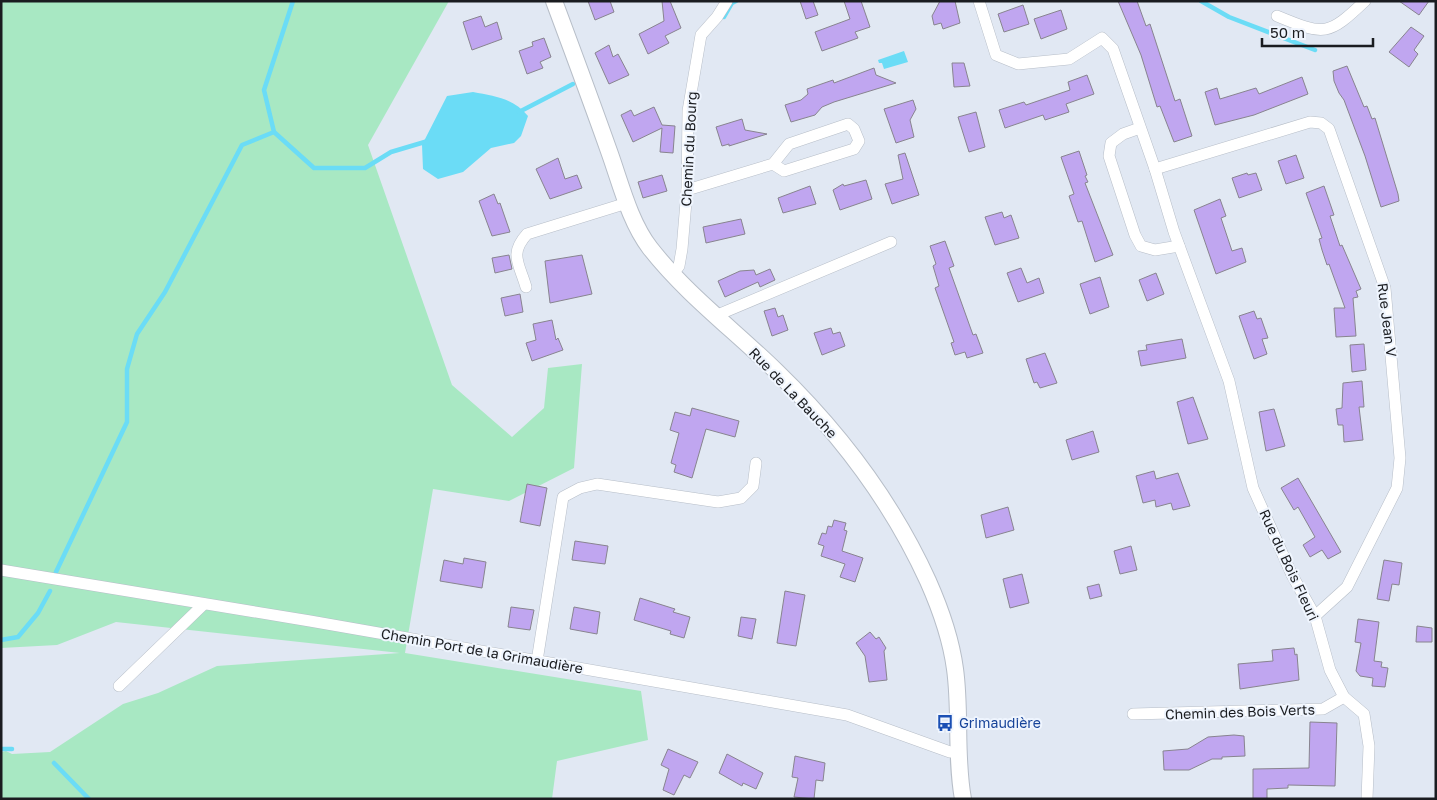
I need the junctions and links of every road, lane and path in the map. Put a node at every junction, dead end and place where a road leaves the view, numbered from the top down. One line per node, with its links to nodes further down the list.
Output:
1 (554, 1): 10 (street, Rue de La Bauche)
2 (727, 1): 9 (street, Chemin du Bourg)
3 (979, 1): 6 (street, Rue du Bois Fleuri)
4 (1365, 1): 5 (street)
5 (1277, 16)
6 (1140, 128): 8 (street, Rue du Bois Fleuri); 12 (street)
7 (773, 164): 7 (street); 9 (street)
8 (1156, 169): 12 (street, Rue du Bois Fleuri); 19 (street, Rue Jean V)
9 (687, 190): 13 (street, Chemin du Bourg)
10 (627, 203): 13 (street, Rue de La Bauche); 14 (street)
11 (891, 242): 15 (street)
12 (1179, 246): 19 (street, Rue du Bois Fleuri)
13 (673, 274): 15 (street, Rue de La Bauche)
14 (526, 288)
15 (715, 316): 24 (street, Rue de La Bauche)
16 (756, 463): 20 (street)
17 (1, 570): 18 (street, Chemin Port de la Grimaudière)
18 (204, 604): 20 (street, Chemin Port de la Grimaudière); 21 (street)
19 (1315, 616): 22 (street, Rue du Bois Fleuri)
20 (537, 661): 24 (street, Chemin Port de la Grimaudière)
21 (119, 686)
22 (1344, 697): 23 (street, Chemin des Bois Verts); 26 (street, Rue du Bois Fleuri)
23 (1133, 714)
24 (958, 752): 25 (street, Rue de La Bauche)
25 (963, 799)
26 (1368, 799)

